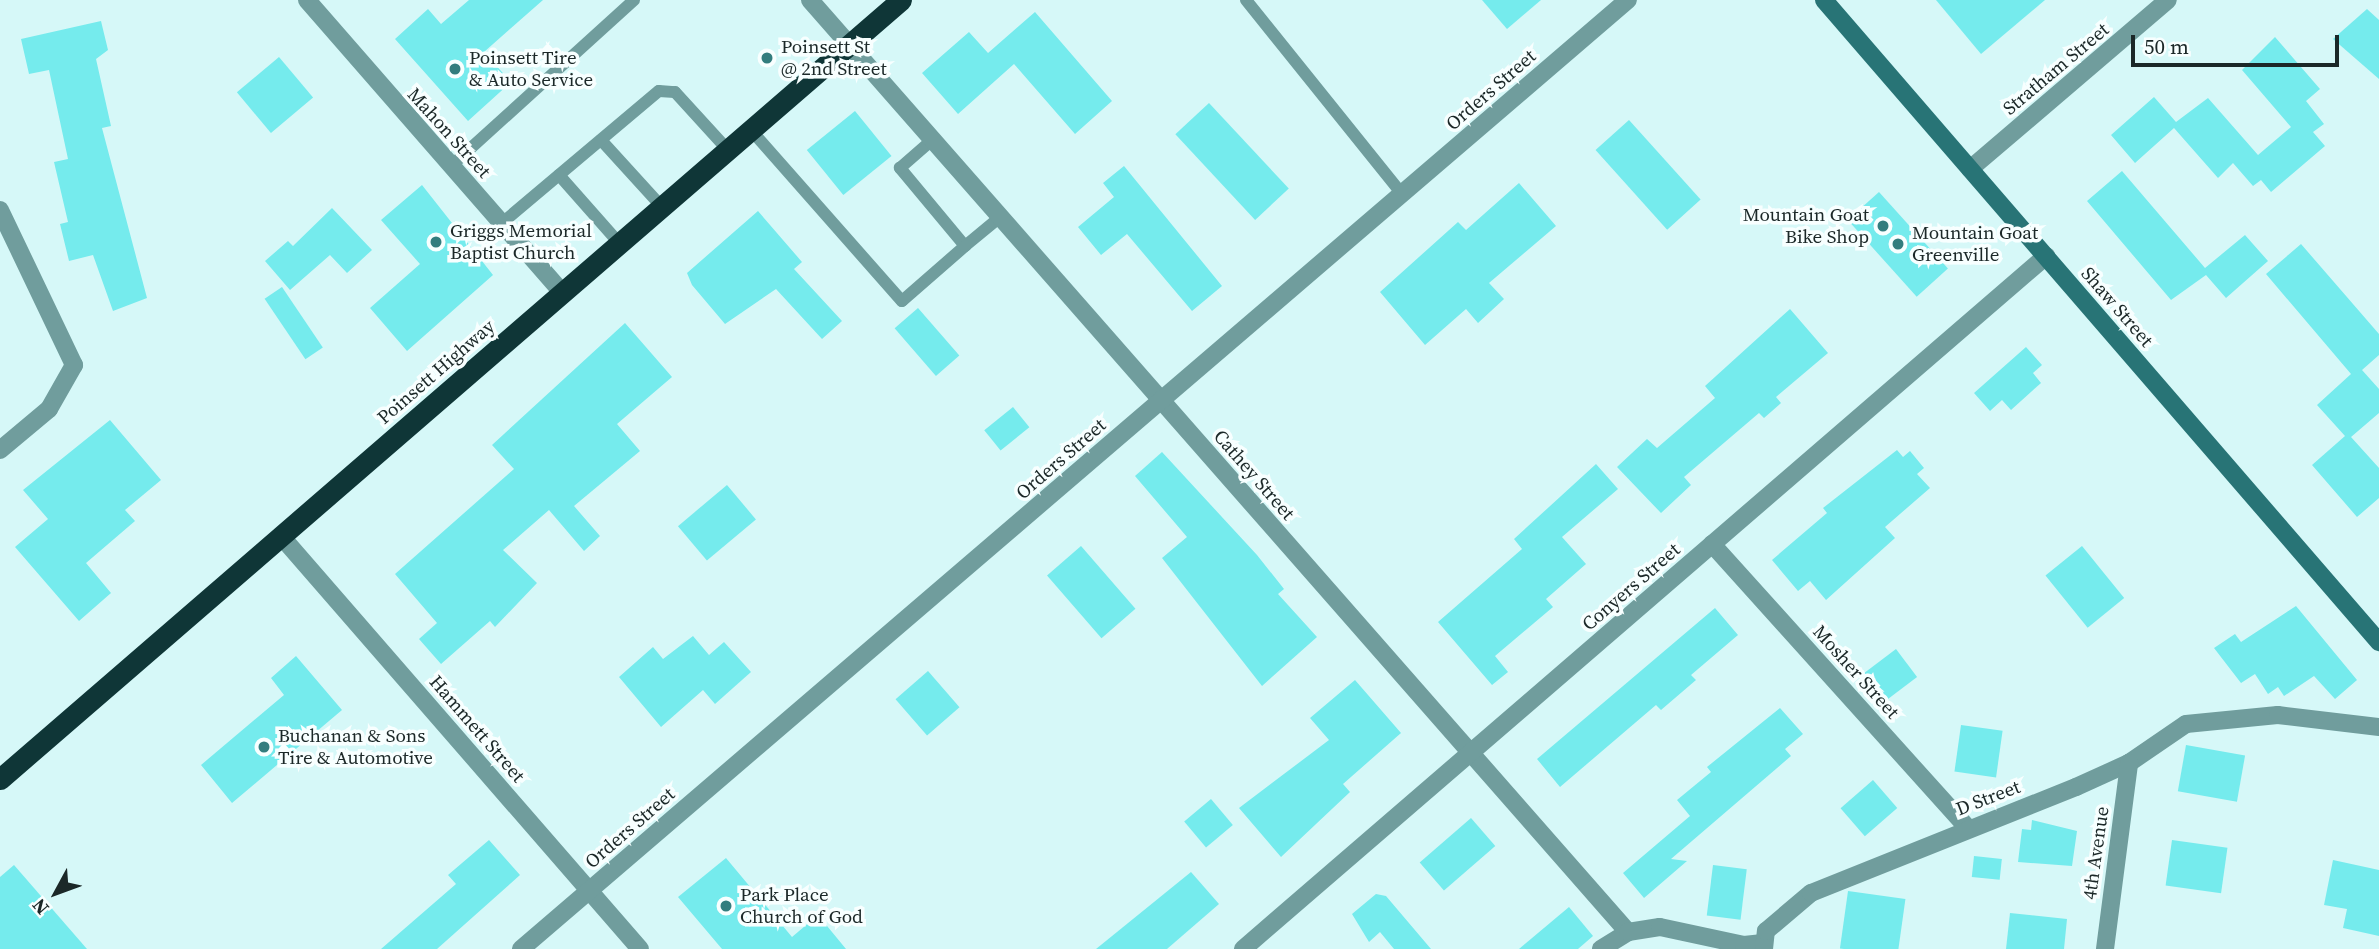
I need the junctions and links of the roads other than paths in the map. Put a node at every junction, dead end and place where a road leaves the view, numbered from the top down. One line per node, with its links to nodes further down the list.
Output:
1 (307, 0): 14 (street, Mahon Street)
2 (634, 0): 14 (lane)
3 (810, 0): 9 (street, Cathey Street)
4 (901, 0): 9 (highway, Poinsett Highway)
5 (1246, 0): 17 (lane)
6 (1628, 0): 17 (street, Orders Street)
7 (1824, 0): 15 (street, Shaw Street)
8 (2168, 0): 15 (street, Stratham Street)
9 (849, 45): 10 (highway, Poinsett Highway); 12 (street, Cathey Street)
10 (751, 130): 13 (highway, Poinsett Highway); 23 (lane)
11 (601, 139): 13 (lane); 16 (lane); 18 (lane)
12 (932, 140): 20 (street, Cathey Street); 23 (lane)
13 (728, 150): 18 (highway, Poinsett Highway)
14 (451, 166): 21 (street, Mahon Street)
15 (1970, 169): 24 (street, Shaw Street)
16 (559, 175): 21 (lane); 22 (lane)
17 (1402, 194): 26 (street, Orders Street)
18 (662, 207): 22 (highway, Poinsett Highway)
19 (0, 210): 27 (street)
20 (1000, 217): 23 (lane); 26 (street, Cathey Street)
21 (502, 223): 25 (street, Mahon Street)
22 (620, 243): 25 (highway, Poinsett Highway)
23 (965, 246)
24 (2046, 256): 29 (street, Conyers Street); 30 (street, Shaw Street)
25 (563, 293): 28 (highway, Poinsett Highway)
26 (1161, 401): 32 (street, Cathey Street); 36 (street, Orders Street)
27 (0, 450)
28 (281, 536): 34 (highway, Poinsett Highway); 36 (street, Hammett Street)
29 (1712, 544): 32 (street, Conyers Street); 35 (street, Mosher Street)
30 (2379, 642)
31 (2379, 727): 33 (street, D Street)
32 (1469, 754): 37 (street, Cathey Street); 41 (street, Conyers Street)
33 (2129, 763): 35 (street, D Street); 43 (street, 4th Avenue)
34 (0, 779)
35 (1968, 828): 38 (street, D Street)
36 (589, 890): 39 (street, Orders Street); 40 (street, Hammett Street)
37 (1628, 932): 38 (street, D Street); 42 (street)
38 (1763, 946)
39 (521, 949)
40 (640, 949)
41 (1243, 949)
42 (1601, 949)
43 (2105, 949)

